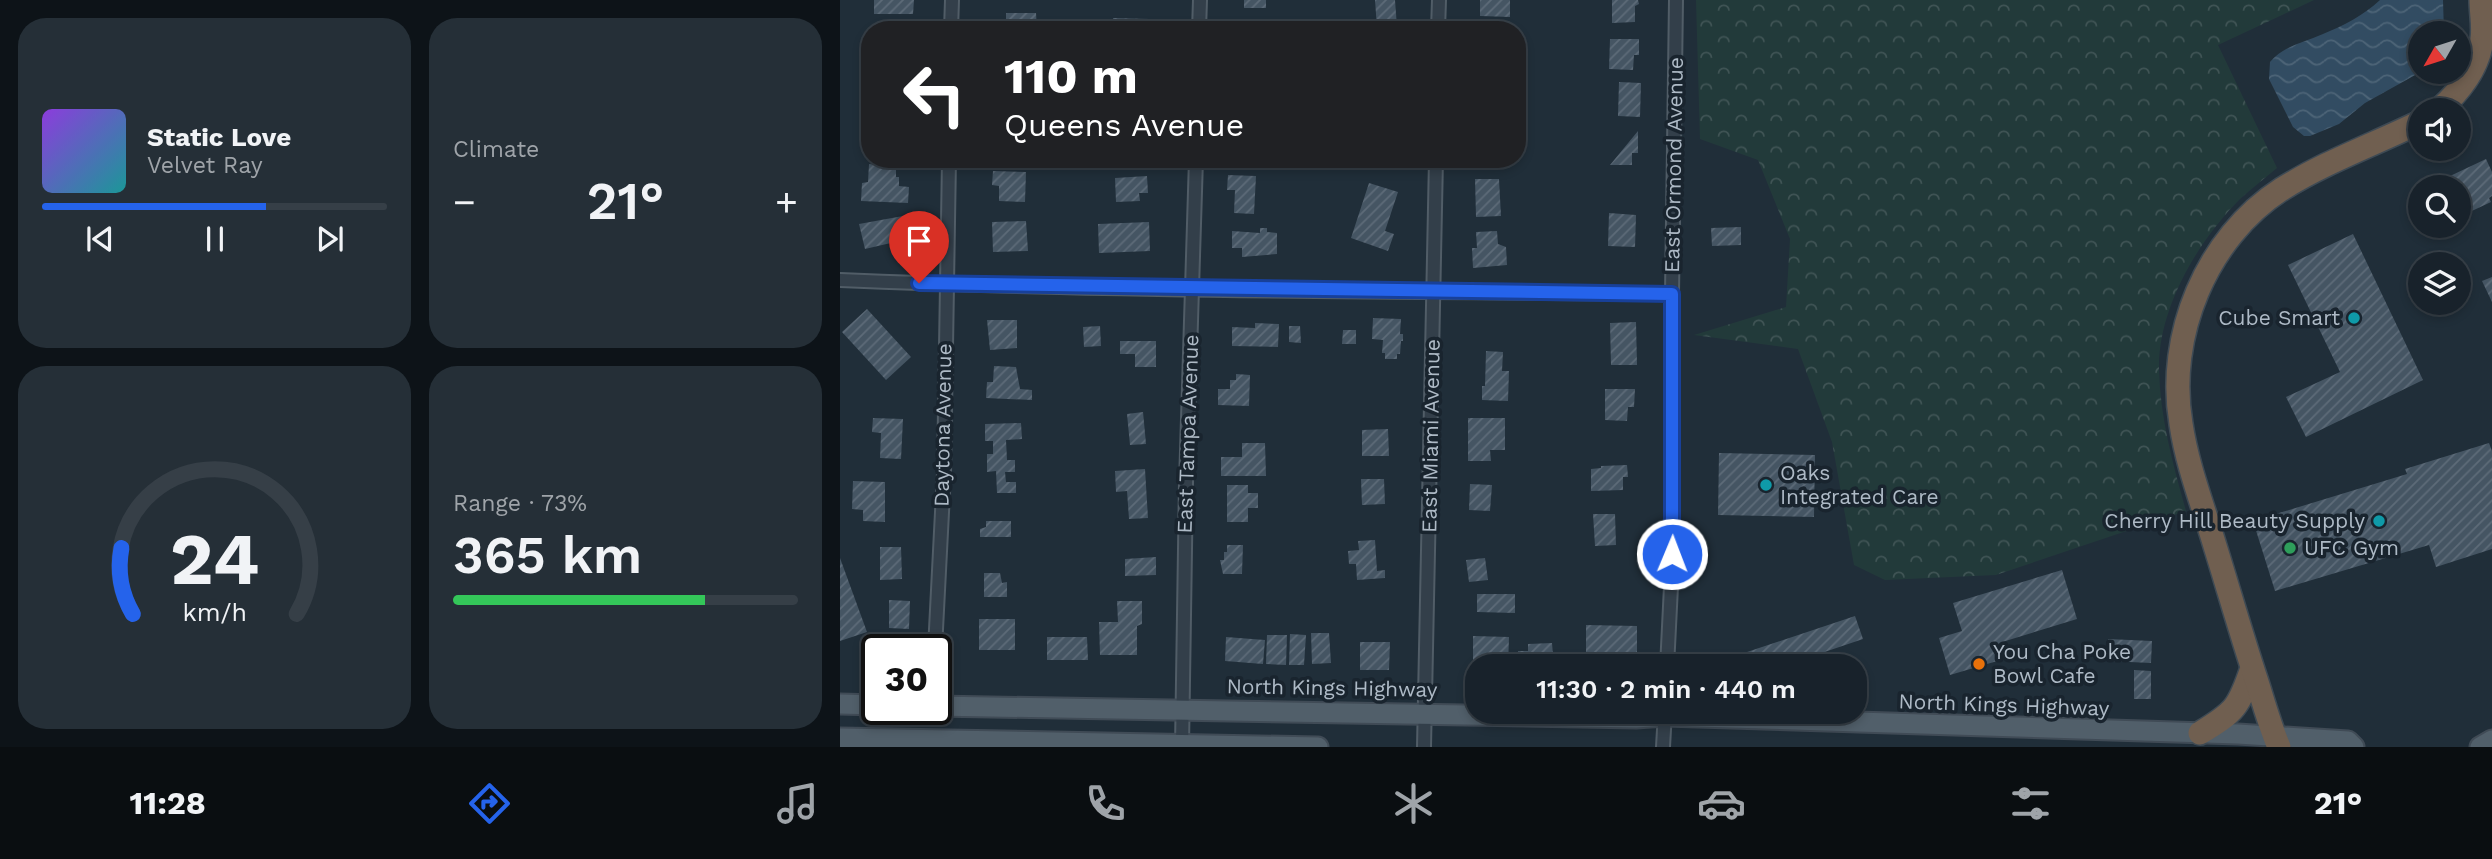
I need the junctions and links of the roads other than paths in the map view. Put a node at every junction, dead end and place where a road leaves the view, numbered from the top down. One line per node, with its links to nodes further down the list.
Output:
1 (952, 0): 6 (street)
2 (1200, 0): 7 (street)
3 (1439, 0): 8 (street)
4 (1675, 0): 18 (street, East Ormond Avenue)
5 (2481, 0): 9 (highway)
6 (951, 21)
7 (1199, 21)
8 (1438, 21)
9 (2451, 98)
10 (2408, 128): 21 (highway)
11 (949, 168): 15 (street, Daytona Avenue)
12 (1196, 168): 16 (street, East Tampa Avenue)
13 (1436, 168): 17 (street, East Miami Avenue)
14 (840, 280): 15 (street)
15 (945, 284): 16 (street); 19 (street, Daytona Avenue)
16 (1192, 289): 17 (street); 25 (street, East Tampa Avenue)
17 (1434, 292): 18 (street); 26 (street, East Miami Avenue)
18 (1672, 294): 20 (street, East Ormond Avenue)
19 (936, 634)
20 (1668, 654)
21 (2252, 668): 30 (highway); 33 (highway)
22 (840, 704): 23 (main road)
23 (861, 705)
24 (952, 706): 25 (main road, North Kings Highway)
25 (1182, 708): 26 (main road, North Kings Highway); 34 (street, East Tampa Avenue)
26 (1425, 713): 27 (main road, North Kings Highway); 36 (street, East Miami Avenue)
27 (1465, 714)
28 (1867, 721): 30 (main road, North Kings Highway)
29 (1664, 724): 37 (street)
30 (2200, 733): 33 (main road, North Kings Highway)
31 (840, 738): 34 (main road)
32 (2492, 740): 39 (main road)
33 (2277, 742): 38 (main road, North Kings Highway)
34 (1182, 746): 35 (main road)
35 (1318, 747)
36 (1424, 747)
37 (1663, 747)
38 (2354, 747)
39 (2480, 747)

